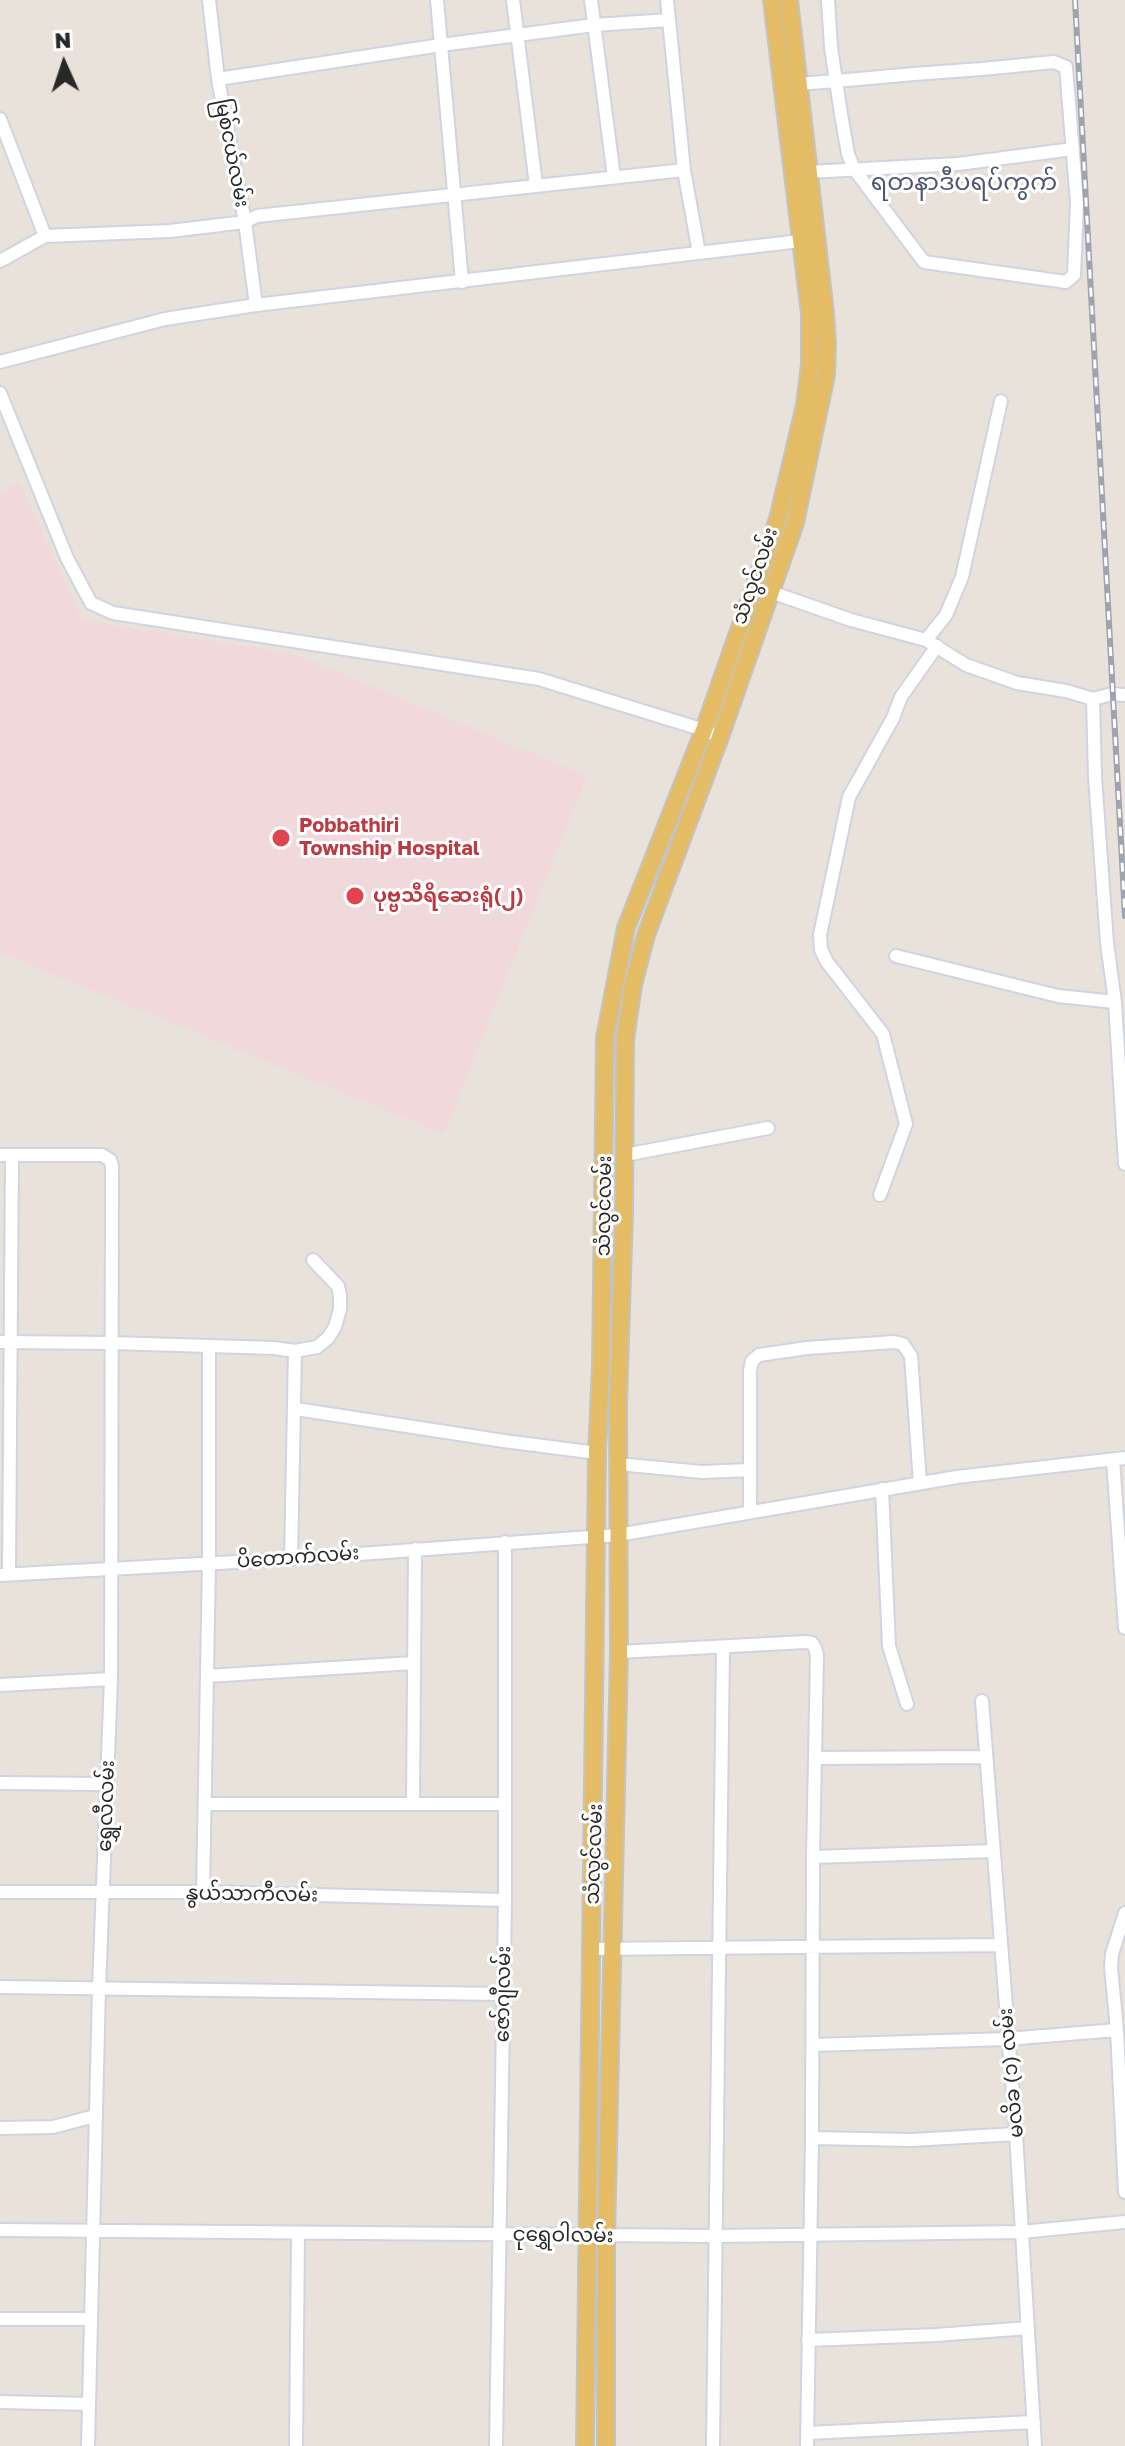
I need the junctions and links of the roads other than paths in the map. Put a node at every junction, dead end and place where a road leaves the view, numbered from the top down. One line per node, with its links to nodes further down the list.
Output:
1 (209, 0): 13 (street, မြစ်ငယ်လမ်း)
2 (437, 0): 12 (street)
3 (513, 0): 11 (street)
4 (591, 0): 10 (street)
5 (667, 0): 9 (street)
6 (772, 0): 26 (main road, သံလွင်လမ်း)
7 (789, 0): 15 (main road, သံလွင်လမ်း)
8 (828, 0): 14 (street)
9 (669, 20): 10 (street); 19 (street)
10 (594, 25): 11 (street); 21 (street)
11 (517, 36): 12 (street); 22 (street)
12 (441, 45): 13 (street); 23 (street)
13 (218, 79): 24 (street, မြစ်ငယ်လမ်း)
14 (836, 81): 15 (street); 17 (street); 18 (street)
15 (798, 84): 20 (main road, သံလွင်လမ်း)
16 (0, 119): 25 (street)
17 (1073, 149): 18 (street); 18 (street)
18 (854, 169): 20 (street)
19 (684, 170): 21 (street); 27 (street)
20 (808, 172): 34 (main road, သံလွင်လမ်း)
21 (614, 177): 22 (street)
22 (536, 185): 23 (street)
23 (454, 195): 24 (street); 29 (street)
24 (245, 222): 25 (street); 30 (street, မြစ်ငယ်လမ်း)
25 (45, 236): 28 (street)
26 (800, 241): 27 (street); 34 (main road, သံလွင်လမ်း)
27 (699, 253): 29 (street)
28 (0, 261)
29 (462, 282): 30 (street)
30 (256, 305): 31 (street)
31 (0, 362)
32 (0, 393): 39 (street)
33 (1001, 401): 36 (street)
34 (802, 455): 35 (main road, သံလွင်လမ်း); 39 (main road, သံလွင်လမ်း)
35 (771, 592): 36 (street); 39 (main road, သံလွင်လမ်း)
36 (931, 643): 38 (street); 46 (street)
37 (1125, 695): 38 (street)
38 (1093, 699): 41 (street)
39 (712, 734): 44 (main road, သံလွင်လမ်း); 55 (main road, သံလွင်လမ်း)
40 (896, 956): 41 (street)
41 (1115, 1002): 45 (street)
42 (768, 1128): 44 (street)
43 (6, 1155): 47 (street); 50 (street, ရွှေလီလမ်း)
44 (625, 1155): 57 (main road, သံလွင်လမ်း)
45 (1125, 1164)
46 (880, 1195)
47 (6, 1255): 49 (street)
48 (313, 1260): 52 (street)
49 (6, 1342): 50 (street); 54 (street)
50 (112, 1343): 51 (street); 68 (street, ရွှေလီလမ်း)
51 (209, 1347): 52 (street); 67 (street)
52 (295, 1351): 53 (street)
53 (296, 1409): 55 (street); 66 (street)
54 (5, 1443): 69 (street)
55 (597, 1453): 63 (main road, သံလွင်လမ်း)
56 (1119, 1459): 59 (street, ပိတောက်လမ်း); 70 (street)
57 (618, 1464): 58 (street); 62 (main road, သံလွင်လမ်း)
58 (750, 1470): 59 (street); 61 (street)
59 (920, 1483): 60 (street, ပိတောက်လမ်း)
60 (882, 1489): 61 (street, ပိတောက်လမ်း); 78 (street)
61 (750, 1511): 62 (street, ပိတောက်လမ်း)
62 (618, 1535): 63 (street, ပိတောက်လမ်း); 72 (main road, သံလွင်လမ်း)
63 (596, 1536): 64 (street, ပိတောက်လမ်း); 96 (main road, သံလွင်လမ်း)
64 (505, 1542): 65 (street, ပိတောက်လမ်း); 85 (street, ဇော်ဂျီလမ်း)
65 (415, 1549): 66 (street, ပိတောက်လမ်း); 73 (street)
66 (291, 1559): 67 (street, ပိတောက်လမ်း)
67 (209, 1563): 68 (street, ပိတောက်လမ်း); 74 (street)
68 (112, 1567): 69 (street, ပိတောက်လမ်း); 75 (street, ရွှေလီလမ်း)
69 (4, 1574)
70 (1125, 1628)
71 (723, 1648): 72 (street); 80 (street); 94 (street)
72 (619, 1652): 97 (main road, သံလွင်လမ်း)
73 (413, 1663): 74 (street); 84 (street)
74 (207, 1676): 83 (street)
75 (111, 1679): 76 (street); 82 (street, ရွှေလီလမ်း)
76 (0, 1685)
77 (982, 1701): 79 (street, မလိခ (၁) လမ်း)
78 (907, 1704)
79 (985, 1757): 80 (street); 86 (street, မလိခ (၁) လမ်း)
80 (815, 1758): 87 (street)
81 (0, 1783): 82 (street)
82 (105, 1784): 90 (street, ရွှေလီလမ်း)
83 (205, 1804): 84 (street); 89 (street)
84 (413, 1804): 85 (street)
85 (504, 1804): 91 (street, ဇော်ဂျီလမ်း)
86 (993, 1851): 87 (street); 93 (street, မလိခ (၁) လမ်း)
87 (813, 1857): 95 (street)
88 (0, 1892): 90 (street, နွယ်သာကီလမ်း)
89 (203, 1892): 90 (street, နွယ်သာကီလမ်း); 91 (street, နွယ်သာကီလမ်း)
90 (103, 1893): 99 (street, ရွှေလီလမ်း)
91 (505, 1900): 100 (street, ဇော်ဂျီလမ်း)
92 (1125, 1913): 101 (street)
93 (1001, 1945): 95 (street); 102 (street, မလိခ (၁) လမ်း)
94 (719, 1948): 95 (street); 97 (street); 118 (street)
95 (814, 1948): 103 (street)
96 (590, 1949): 97 (street); 115 (main road, သံလွင်လမ်း)
97 (611, 1949): 117 (main road, သံလွင်လမ်း)
98 (0, 1987): 99 (street)
99 (99, 1988): 100 (street); 104 (street, ရွှေလီလမ်း)
100 (503, 1994): 114 (street, ဇော်ဂျီလမ်း)
101 (1117, 2030): 102 (street); 108 (street)
102 (1007, 2039): 103 (street); 106 (street, မလိခ (၁) လမ်း)
103 (813, 2045): 107 (street)
104 (95, 2116): 105 (street); 111 (street, ရွှေလီလမ်း)
105 (0, 2128)
106 (1016, 2134): 107 (street); 112 (street, မလိခ (၁) လမ်း)
107 (812, 2138): 116 (street)
108 (1125, 2192)
109 (1125, 2222): 112 (street, ငုရွှေဝါလမ်း)
110 (0, 2230): 111 (street, ငုရွှေဝါလမ်း)
111 (93, 2231): 113 (street, ငုရွှေဝါလမ်း); 120 (street, ရွှေလီလမ်း)
112 (1021, 2232): 116 (street, ငုရွှေဝါလမ်း); 121 (street, မလိခ (၁) လမ်း)
113 (298, 2233): 114 (street, ငုရွှေဝါလမ်း); 128 (street)
114 (499, 2234): 115 (street, ငုရွှေဝါလမ်း); 129 (street, ဇော်ဂျီလမ်း)
115 (587, 2235): 117 (street, ငုရွှေဝါလမ်း); 130 (main road, သံလွင်လမ်း)
116 (809, 2235): 118 (street, ငုရွှေဝါလမ်း); 122 (street)
117 (606, 2236): 118 (street, ငုရွှေဝါလမ်း); 131 (main road, သံလွင်လမ်း)
118 (715, 2236): 132 (street)
119 (0, 2319): 120 (street)
120 (91, 2319): 124 (street, ရွှေလီလမ်း)
121 (1028, 2328): 122 (street); 125 (street, မလိခ (၁) လမ်း)
122 (808, 2340): 126 (street)
123 (0, 2402): 124 (street)
124 (89, 2404): 127 (street, ရွှေလီလမ်း)
125 (1034, 2422): 126 (street); 133 (street, မလိခ (၁) လမ်း)
126 (807, 2440)
127 (88, 2446)
128 (296, 2446)
129 (496, 2446)
130 (585, 2446)
131 (606, 2446)
132 (713, 2446)
133 (1035, 2446)

